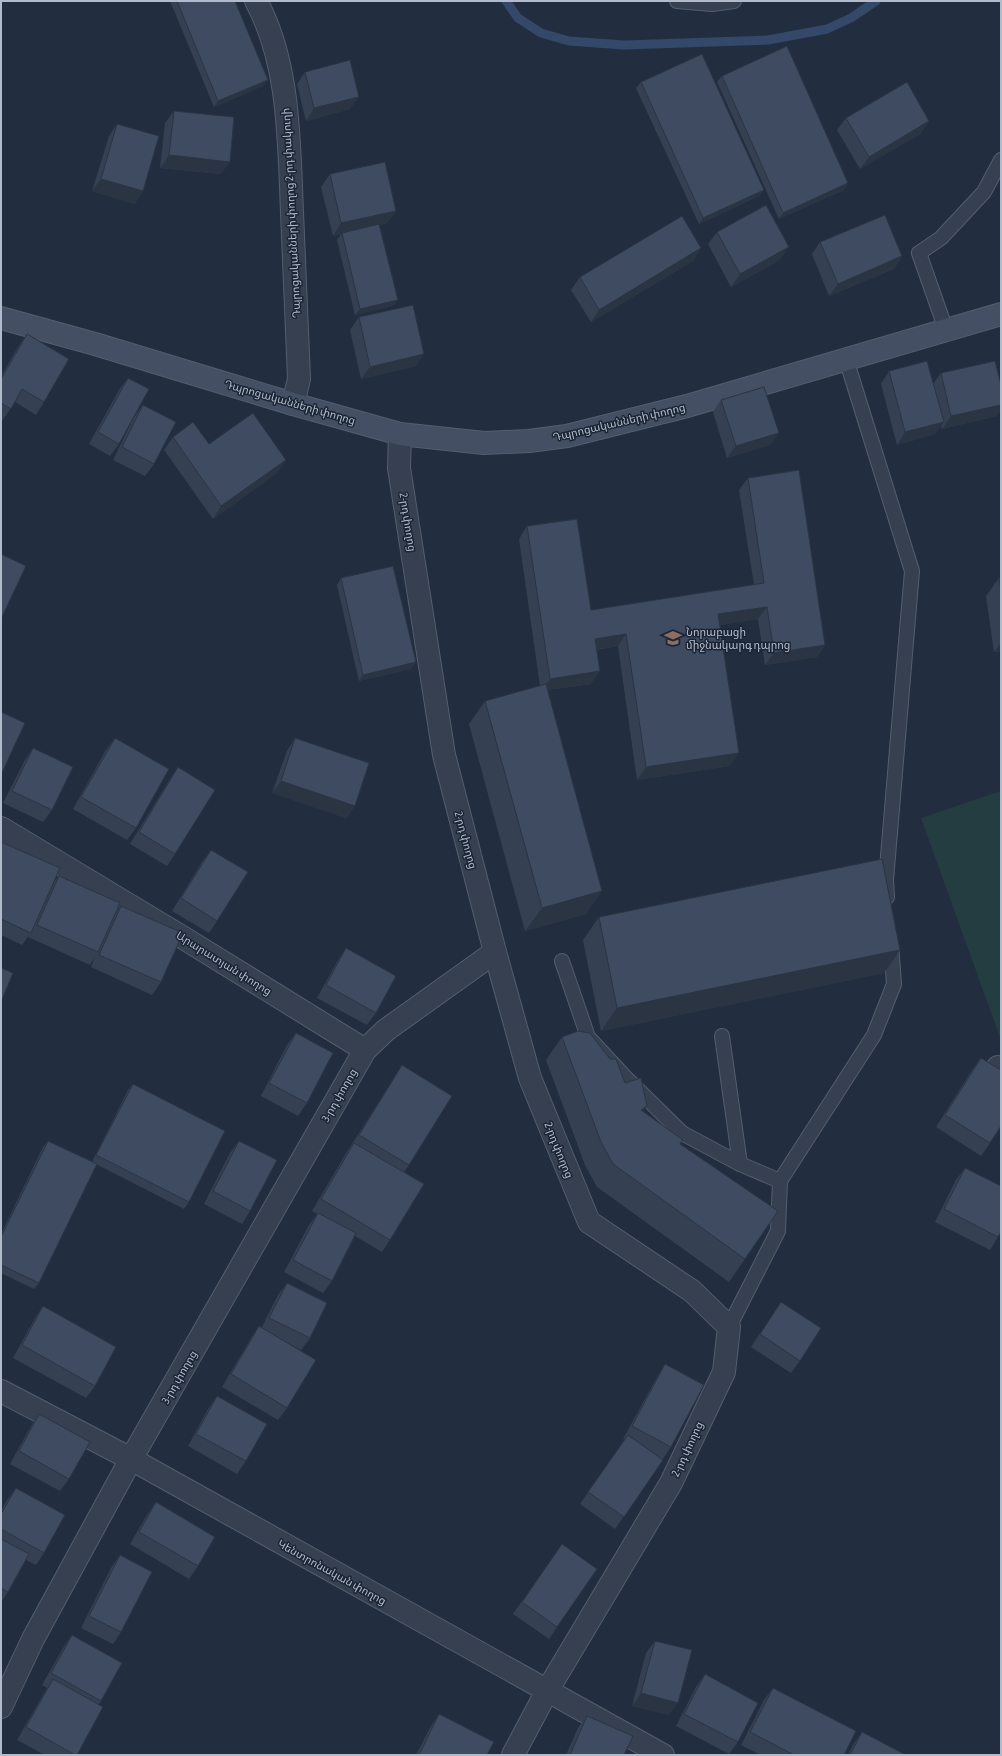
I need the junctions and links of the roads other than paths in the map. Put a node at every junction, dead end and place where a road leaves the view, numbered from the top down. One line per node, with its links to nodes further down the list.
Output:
1 (256, 1): 9 (street, Դպրոցականների փողոց 2-րդ փակուղի)
2 (677, 1): 3 (lane)
3 (734, 1)
4 (1001, 160): 7 (lane)
5 (1001, 314): 7 (main road, Դպրոցականների փողոց)
6 (1, 318): 9 (main road, Դպրոցականների փողոց)
7 (946, 330): 8 (main road, Դպրոցականների փողոց)
8 (846, 359): 10 (main road, Դպրոցականների փողոց); 12 (lane)
9 (293, 404): 10 (main road, Դպրոցականների փողոց)
10 (400, 434): 14 (street, 2-րդ փողոց)
11 (1, 828): 17 (street, Արարատյան փողոց)
12 (888, 910)
13 (890, 932): 19 (lane)
14 (495, 952): 17 (street, 3-րդ փողոց); 20 (street, 2-րդ փողոց)
15 (562, 961): 18 (lane)
16 (722, 1036): 18 (lane)
17 (365, 1050): 22 (street, 3-րդ փողոց)
18 (740, 1164): 19 (lane)
19 (780, 1181): 20 (lane)
20 (729, 1327): 23 (street, 2-րդ փողոց)
21 (1, 1391): 22 (street, Կենտրոնական փողոց)
22 (131, 1460): 23 (street, Կենտրոնական փողոց); 24 (street, 3-րդ փողոց)
23 (547, 1691): 25 (street, 2-րդ փողոց); 26 (street, Կենտրոնական փողոց)
24 (1, 1708)
25 (514, 1755)
26 (663, 1755)

